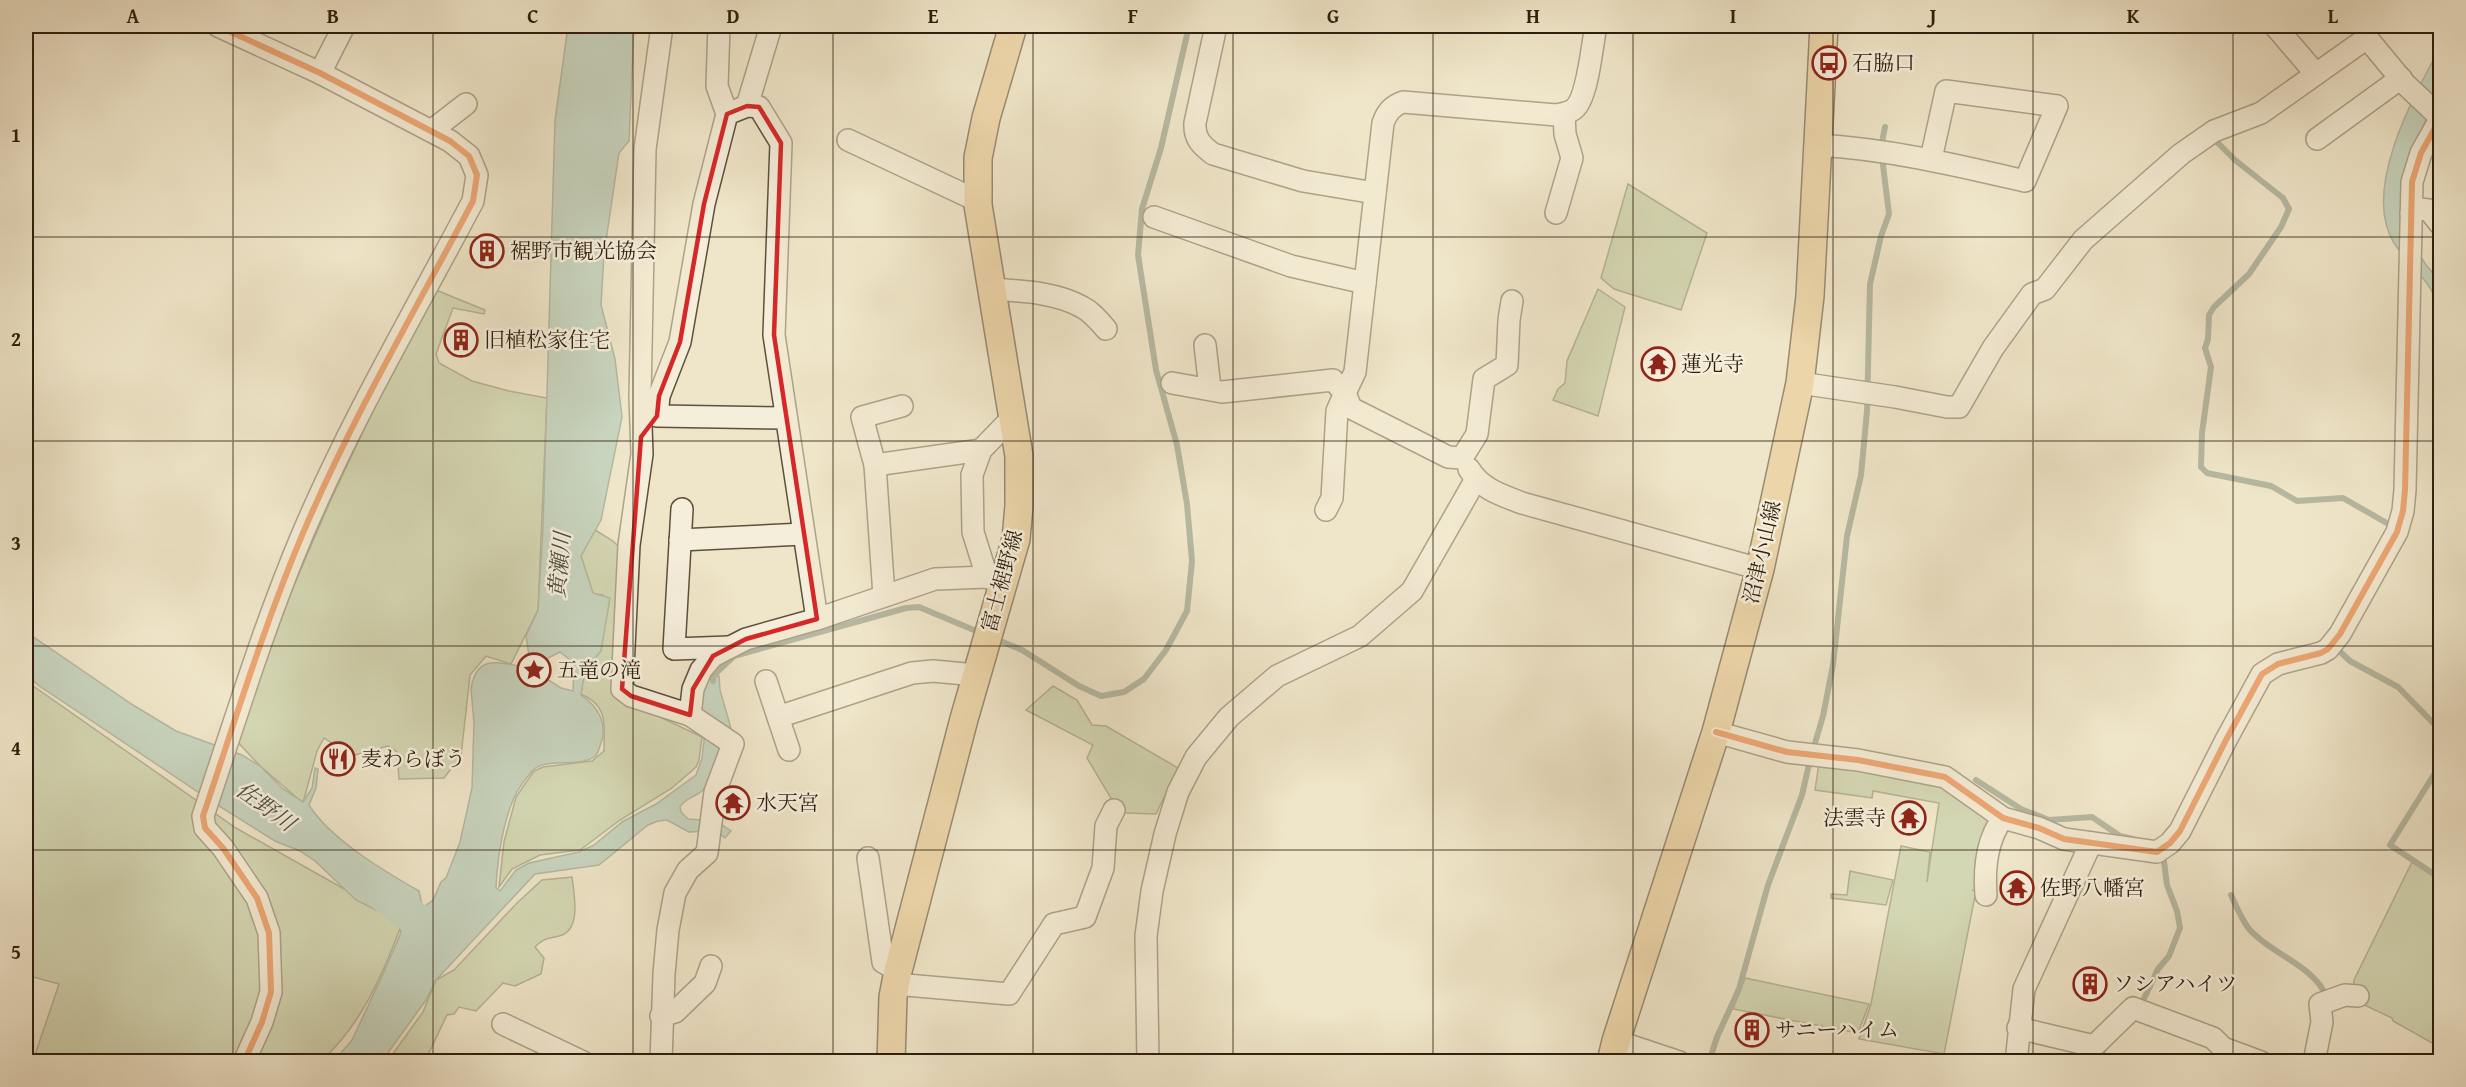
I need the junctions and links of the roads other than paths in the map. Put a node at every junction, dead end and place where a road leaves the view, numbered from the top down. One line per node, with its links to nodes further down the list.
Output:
1 (218, 26): 11 (street)
2 (344, 26): 13 (street)
3 (662, 26): 45 (street)
4 (719, 26): 18 (street)
5 (771, 26): 17 (street)
6 (1013, 26): 27 (main road, 富士裾野線)
7 (1216, 26): 26 (street)
8 (1596, 26): 19 (street)
9 (1824, 26): 24 (main road, 沼津小山線)
10 (2275, 26): 14 (street)
11 (244, 31): 13 (street)
12 (2372, 32): 14 (street); 15 (street)
13 (320, 74): 21 (street)
14 (2316, 74): 38 (street)
15 (2403, 81): 20 (street); 22 (street)
16 (466, 104): 21 (street)
17 (747, 106): 18 (street); 43 (street)
18 (727, 114): 42 (street)
19 (1564, 114): 26 (street); 28 (street)
20 (2440, 118): 29 (street)
21 (431, 131): 78 (street)
22 (2317, 139)
23 (848, 140): 27 (street)
24 (1817, 145): 25 (street); 38 (main road, 沼津小山線)
25 (1931, 159): 25 (street)
26 (1375, 193): 32 (street)
27 (978, 201): 33 (main road, 富士裾野線)
28 (1556, 213)
29 (2411, 213): 31 (street); 67 (street)
30 (1154, 217): 32 (street)
31 (2440, 224)
32 (1365, 283): 40 (street)
33 (991, 289): 35 (street); 44 (main road, 富士裾野線)
34 (1512, 301): 47 (street)
35 (1106, 329)
36 (1204, 345): 39 (street)
37 (1172, 383): 39 (street)
38 (1800, 383): 54 (main road, 沼津小山線)
39 (1210, 388): 40 (street)
40 (1345, 393): 47 (street); 51 (street)
41 (902, 406): 48 (street)
42 (657, 416): 43 (street); 45 (street)
43 (786, 418): 52 (street)
44 (1012, 418): 46 (street); 55 (main road, 富士裾野線)
45 (641, 437): 61 (street)
46 (981, 450): 48 (street); 55 (street)
47 (1462, 458): 49 (street)
48 (874, 465): 56 (street)
49 (1476, 479): 54 (street); 82 (street)
50 (682, 509): 53 (street)
51 (1326, 510)
52 (803, 534): 53 (street); 57 (street)
53 (680, 540): 58 (street)
54 (1760, 569): 63 (main road, 沼津小山線)
55 (994, 580): 56 (street); 59 (main road, 富士裾野線)
56 (884, 596): 57 (street)
57 (817, 619): 58 (street)
58 (730, 647): 61 (street)
59 (976, 675): 62 (street); 71 (main road, 富士裾野線)
60 (766, 681): 62 (street)
61 (690, 716): 73 (street)
62 (778, 717): 64 (street)
63 (1716, 732): 66 (street); 76 (main road, 沼津小山線)
64 (789, 750)
65 (1114, 810): 71 (street)
66 (2003, 818): 67 (street); 69 (street)
67 (2091, 843): 75 (street)
68 (868, 858): 71 (street)
69 (1986, 895)
70 (711, 966): 73 (street)
71 (896, 977): 81 (main road, 富士裾野線)
72 (2358, 996): 86 (street)
73 (661, 1016): 80 (street)
74 (503, 1024): 79 (street)
75 (2018, 1028): 77 (street); 84 (street)
76 (1613, 1051): 83 (street)
77 (2221, 1055): 85 (street)
78 (244, 1062)
79 (583, 1062)
80 (661, 1062)
81 (891, 1062)
82 (1148, 1062)
83 (1679, 1062)
84 (2016, 1062)
85 (2261, 1062)
86 (2314, 1062)

